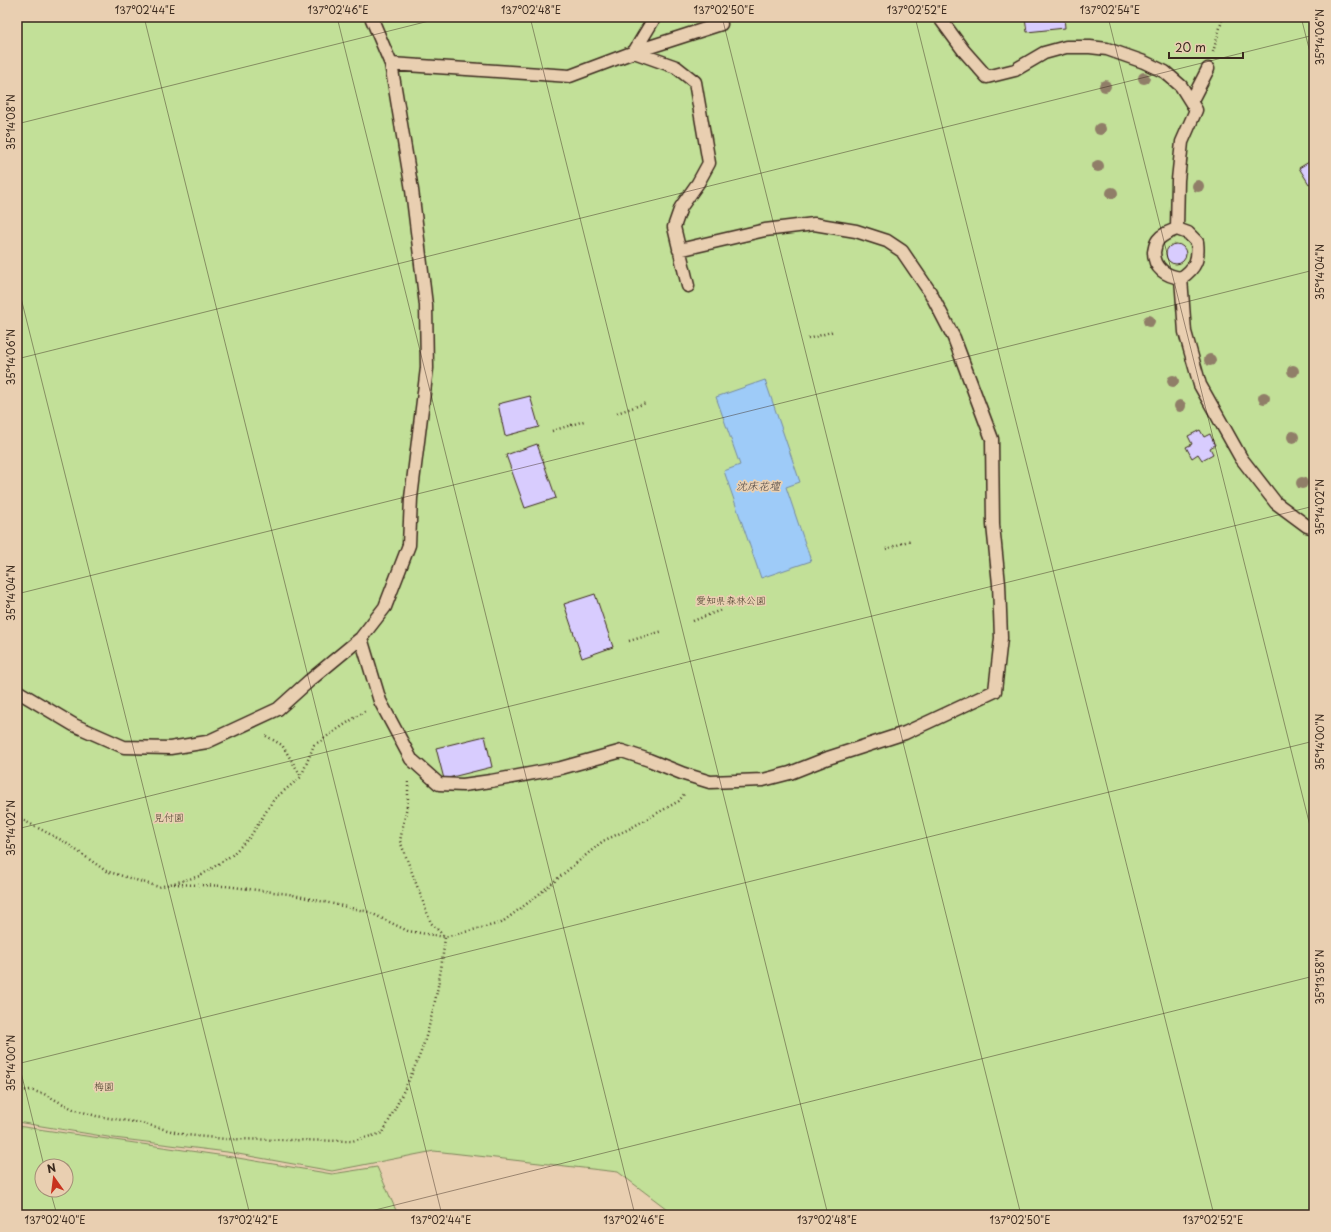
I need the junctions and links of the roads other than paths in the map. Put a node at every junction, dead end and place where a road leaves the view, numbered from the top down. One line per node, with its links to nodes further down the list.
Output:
1 (371, 17): 6 (lane)
2 (655, 17): 5 (lane)
3 (939, 17): 8 (lane)
4 (721, 24): 5 (lane)
5 (634, 52): 6 (lane); 10 (lane)
6 (391, 64): 14 (lane)
7 (1208, 69): 8 (lane)
8 (1191, 102): 9 (lane)
9 (1177, 229): 11 (lane); 11 (lane)
10 (679, 250): 12 (lane); 14 (lane)
11 (1181, 278): 13 (lane)
12 (688, 286)
13 (1314, 528)
14 (361, 638): 15 (lane)
15 (17, 691)

